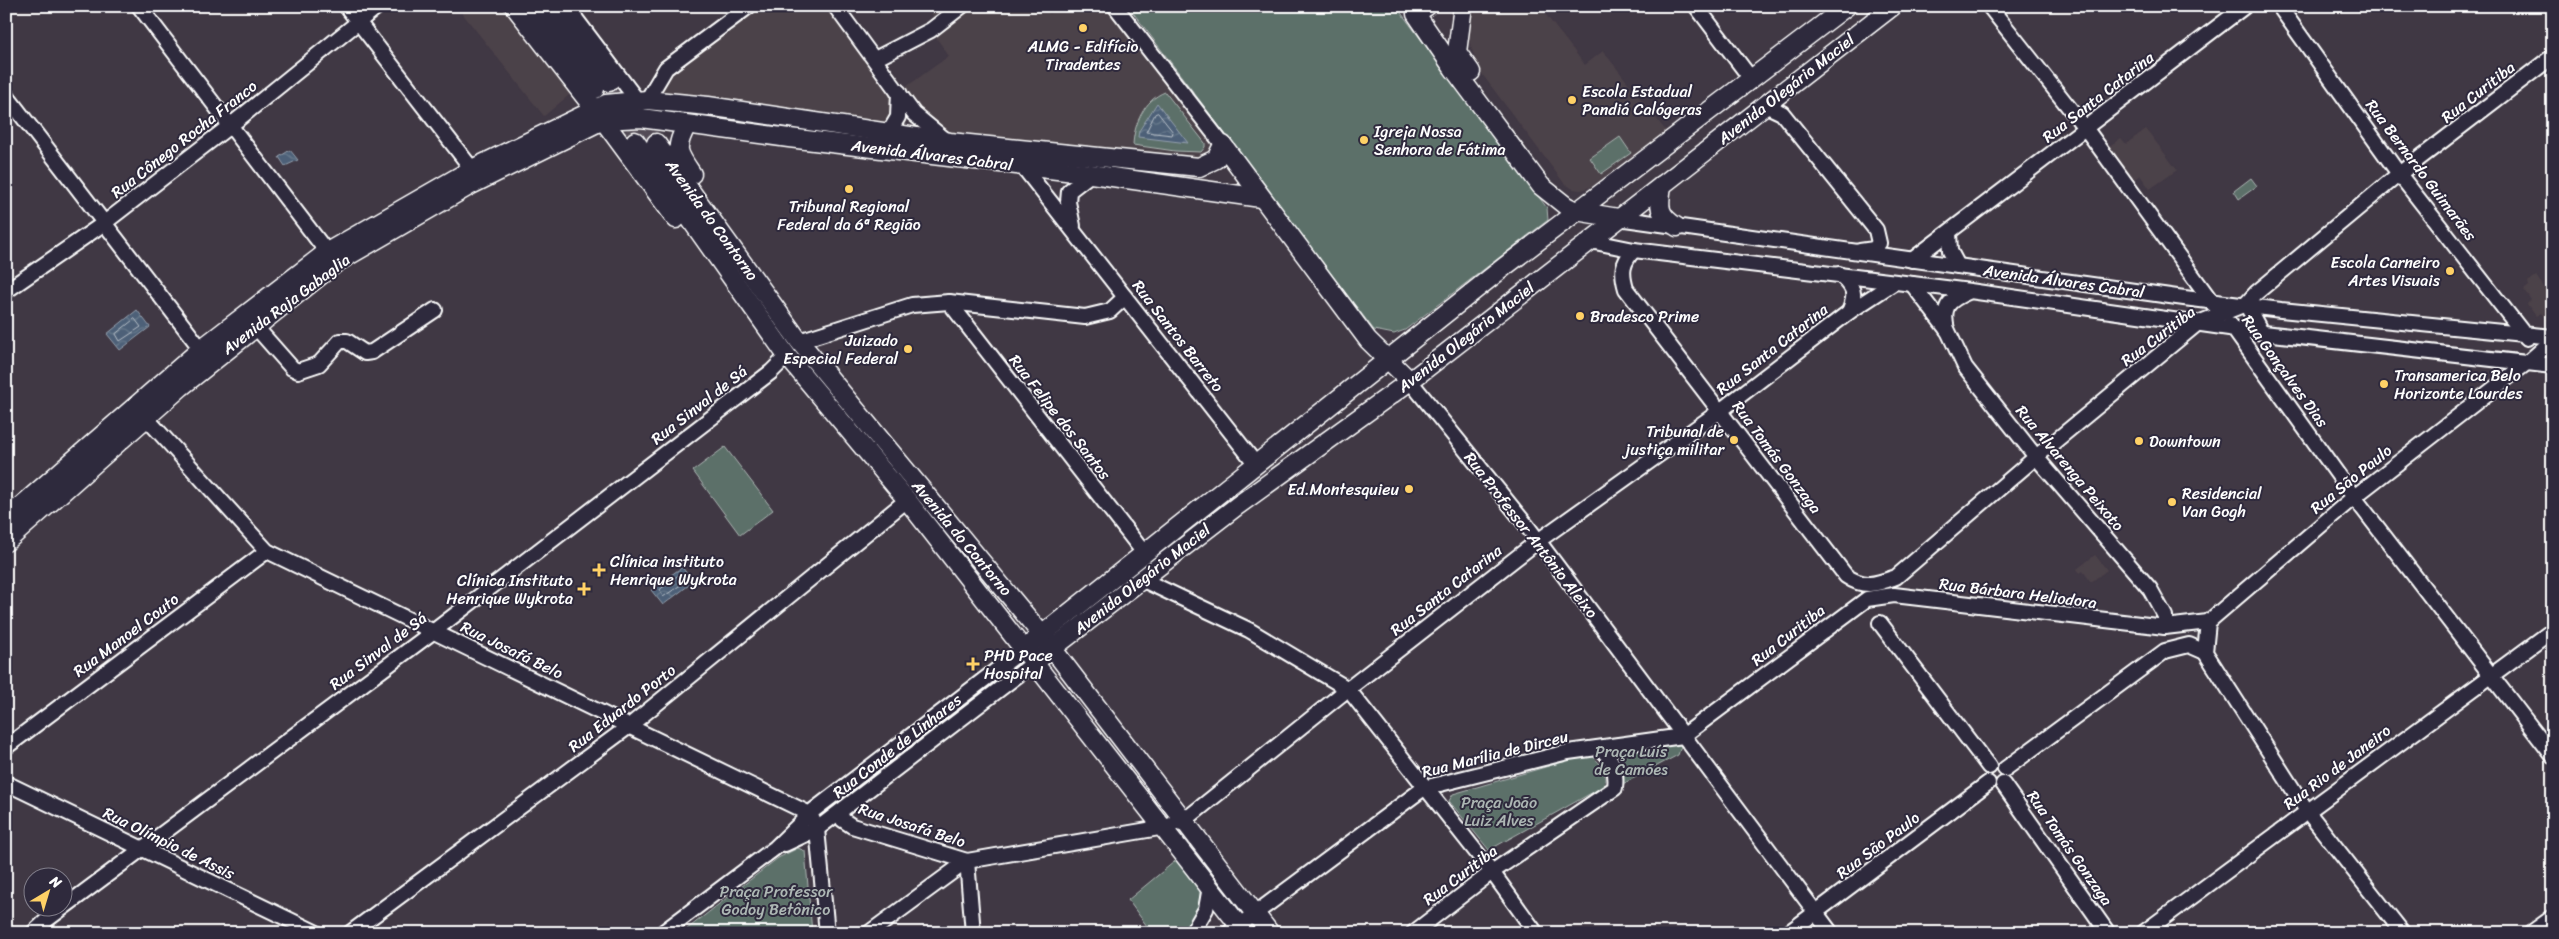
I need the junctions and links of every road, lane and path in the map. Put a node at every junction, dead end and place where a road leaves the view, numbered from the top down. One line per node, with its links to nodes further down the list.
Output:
1 (139, 6): 30 (street)
2 (346, 6): 20 (street)
3 (378, 6): 20 (street, Rua Cônego Rocha Franco)
4 (514, 6): 28 (main road)
5 (531, 6): 6 (main road)
6 (550, 6)
7 (566, 6): 26 (street)
8 (749, 6): 26 (street)
9 (835, 6): 22 (street)
10 (962, 6): 22 (street)
11 (1115, 6): 37 (street)
12 (1463, 6): 44 (main road)
13 (1696, 6): 23 (street)
14 (1847, 6): 23 (main road, Avenida Olegário Maciel)
15 (1893, 6): 27 (main road, Avenida Olegário Maciel)
16 (1989, 6): 31 (street, Rua Gonçalves Dias)
17 (2244, 6): 31 (street, Rua Santa Catarina)
18 (2278, 6): 42 (street, Rua Bernardo Guimarães)
19 (1418, 9): 44 (main road)
20 (358, 22): 30 (street, Rua Cônego Rocha Franco); 40 (street)
21 (2553, 56): 42 (street, Rua Curitiba)
22 (875, 59): 24 (street)
23 (1752, 80): 46 (main road, Avenida Olegário Maciel)
24 (899, 92): 32 (street); 35 (street)
25 (6, 95): 48 (street)
26 (642, 100): 28 (main road, Avenida Álvares Cabral); 32 (main road, Avenida Álvares Cabral)
27 (1767, 106): 43 (main road, Avenida Olegário Maciel); 54 (street)
28 (599, 114): 29 (main road, Avenida Álvares Cabral); 40 (main road, Avenida Raja Gabaglia); 55 (main road, Avenida Raja Gabaglia); 80 (main road)
29 (687, 125): 33 (main road, Avenida Álvares Cabral); 77 (main road)
30 (231, 126): 48 (street, Rua Cônego Rocha Franco); 55 (street)
31 (2086, 129): 51 (street, Rua Santa Catarina); 65 (street, Rua Gonçalves Dias)
32 (888, 134): 33 (main road); 35 (main road, Avenida Álvares Cabral)
33 (789, 138): 39 (main road, Avenida Álvares Cabral)
34 (635, 141): 80 (main road, Avenida do Contorno)
35 (950, 142): 38 (main road, Avenida Álvares Cabral)
36 (656, 143): 77 (main road, Avenida do Contorno)
37 (1223, 145): 38 (main road, Avenida Álvares Cabral); 45 (main road, Rua Professor Antônio Aleixo)
38 (1006, 147): 39 (street, Rua Santos Barreto)
39 (1023, 166): 41 (main road, Avenida Álvares Cabral); 50 (street, Rua Santos Barreto)
40 (472, 169): 55 (main road, Avenida Raja Gabaglia)
41 (1091, 174): 45 (main road, Avenida Álvares Cabral); 50 (street, Rua Santos Barreto)
42 (2400, 174): 66 (street, Rua Curitiba); 75 (street, Rua Bernardo Guimarães)
43 (1662, 185): 47 (main road, Avenida Olegário Maciel); 49 (main road)
44 (1541, 186): 46 (main road)
45 (1261, 198): 81 (main road, Rua Professor Antônio Aleixo)
46 (1576, 211): 47 (main road, Avenida Álvares Cabral); 81 (main road, Avenida Olegário Maciel)
47 (1618, 218): 49 (street, Avenida Álvares Cabral); 52 (main road, Avenida Olegário Maciel)
48 (104, 224): 62 (street, Rua Cônego Rocha Franco); 78 (street)
49 (1678, 227): 54 (street, Avenida Álvares Cabral)
50 (1073, 230): 63 (street, Rua Santos Barreto)
51 (1949, 234): 56 (street, Rua Santa Catarina); 57 (street)
52 (1590, 241): 53 (street, Avenida Álvares Cabral); 84 (main road, Avenida Olegário Maciel)
53 (1634, 250): 58 (street, Avenida Álvares Cabral); 86 (street, Rua Tomás Gonzaga)
54 (1855, 252): 56 (street, Avenida Álvares Cabral)
55 (332, 258): 71 (main road, Avenida Raja Gabaglia); 78 (main road, Avenida Raja Gabaglia)
56 (1912, 260): 57 (street, Avenida Álvares Cabral)
57 (1958, 266): 65 (street, Avenida Álvares Cabral)
58 (1839, 274): 59 (street, Avenida Álvares Cabral); 68 (street, Rua Santa Catarina)
59 (1895, 282): 60 (street, Avenida Álvares Cabral); 68 (street, Rua Santa Catarina)
60 (1912, 284): 61 (street, Avenida Álvares Cabral); 73 (street, Rua Alvarenga Peixoto)
61 (1970, 291): 70 (street, Avenida Álvares Cabral); 73 (street, Rua Alvarenga Peixoto)
62 (6, 292)
63 (1125, 297): 64 (street); 89 (street, Rua Santos Barreto)
64 (949, 302): 77 (street); 97 (street, Rua Felipe dos Santos)
65 (2212, 302): 66 (street, Avenida Álvares Cabral); 69 (street, Rua Gonçalves Dias)
66 (2246, 304): 69 (street, Rua Curitiba); 74 (street); 75 (street, Avenida Álvares Cabral)
67 (435, 310): 71 (street)
68 (1849, 312): 86 (street, Rua Santa Catarina)
69 (2221, 314): 70 (street, Rua Curitiba); 72 (street, Rua Gonçalves Dias)
70 (2198, 323): 72 (street, Avenida Álvares Cabral); 88 (street, Rua Curitiba)
71 (255, 326): 85 (main road, Avenida Raja Gabaglia)
72 (2233, 328): 74 (street, Avenida Álvares Cabral); 90 (street, Rua Gonçalves Dias)
73 (1948, 331): 88 (street, Rua Alvarenga Peixoto)
74 (2261, 332): 82 (street, Avenida Álvares Cabral)
75 (2524, 334): 76 (street, Avenida Álvares Cabral); 79 (street, Rua Bernardo Guimarães)
76 (2553, 338): 79 (street, Rua São Paulo)
77 (799, 341): 108 (main road, Avenida do Contorno)
78 (201, 349): 85 (main road); 87 (main road, Avenida Raja Gabaglia)
79 (2539, 352): 82 (street, Rua São Paulo)
80 (787, 356): 91 (main road, Avenida do Contorno); 107 (street, Rua Sinval de Sá)
81 (1388, 360): 84 (main road, Rua Professor Antônio Aleixo); 89 (main road, Avenida Olegário Maciel)
82 (2528, 362): 83 (street, Avenida Álvares Cabral); 90 (street, Rua São Paulo)
83 (2553, 366)
84 (1410, 381): 92 (main road, Avenida Olegário Maciel); 94 (street, Rua Professor Antônio Aleixo)
85 (181, 387): 87 (main road, Avenida Raja Gabaglia)
86 (1720, 411): 94 (street, Rua Santa Catarina); 100 (street, Rua Tomás Gonzaga)
87 (141, 412): 93 (main road, Avenida Raja Gabaglia); 95 (main road, Avenida Raja Gabaglia); 96 (street, Rua Josafá Belo)
88 (2036, 457): 98 (street, Rua Curitiba); 105 (street, Rua Alvarenga Peixoto)
89 (1255, 463): 92 (main road); 97 (main road, Avenida Olegário Maciel)
90 (2354, 497): 103 (street, Rua São Paulo); 111 (street, Rua Gonçalves Dias)
91 (907, 500): 110 (main road, Avenida do Contorno); 113 (street, Rua Eduardo Porto)
92 (1237, 506): 99 (main road, Avenida Olegário Maciel)
93 (6, 519)
94 (1538, 541): 112 (street, Rua Santa Catarina); 114 (street, Rua Professor Antônio Aleixo)
95 (6, 542)
96 (267, 551): 107 (street, Rua Josafá Belo); 115 (street, Rua Manoel Couto)
97 (1144, 552): 108 (main road, Avenida Olegário Maciel)
98 (1896, 577): 100 (street, Rua Curitiba); 101 (street)
99 (1141, 579): 108 (main road, Avenida Olegário Maciel); 112 (street)
100 (1856, 583)
101 (1894, 595): 102 (street, Rua Bárbara Heliodora); 105 (street, Rua Bárbara Heliodora)
102 (1867, 599): 114 (street, Rua Curitiba)
103 (2208, 622): 105 (street); 109 (street)
104 (1880, 623): 118 (street)
105 (2165, 627)
106 (2553, 630): 111 (street, Rua Rio de Janeiro)
107 (434, 631): 113 (street, Rua Josafá Belo); 131 (street, Rua Sinval de Sá)
108 (1047, 641): 110 (main road, Avenida Olegário Maciel); 127 (main road, Avenida do Contorno)
109 (2205, 652): 119 (street); 124 (street)
110 (1029, 656): 125 (street, Rua Conde de Linhares); 126 (street, Rua Conde de Linhares); 128 (main road, Avenida do Contorno)
111 (2490, 675): 117 (street, Rua Gonçalves Dias); 124 (street, Rua Rio de Janeiro)
112 (1348, 689): 123 (street); 127 (street, Rua Santa Catarina)
113 (628, 727): 126 (street, Rua Josafá Belo); 141 (street, Rua Eduardo Porto)
114 (1683, 736): 116 (street, Rua Marília de Dirceu); 135 (street, Rua Professor Antônio Aleixo)
115 (6, 747)
116 (1600, 748): 123 (street, Rua Marília de Dirceu); 133 (street, Rua Curitiba)
117 (2553, 756)
118 (1989, 767): 119 (street); 121 (street)
119 (2005, 769): 122 (street)
120 (6, 783): 131 (street, Rua Olímpio de Assis)
121 (1988, 783): 122 (street); 135 (street, Rua São Paulo)
122 (2003, 784): 152 (street, Rua Tomás Gonzaga)
123 (1424, 788): 133 (street); 136 (street, Rua Marília de Dirceu)
124 (2307, 811): 153 (street, Rua Rio de Janeiro); 154 (street)
125 (840, 812): 129 (street, Rua Conde de Linhares); 132 (street, Rua Josafá Belo)
126 (810, 814): 129 (street); 130 (street, Rua Conde de Linhares)
127 (1185, 820): 128 (street, Rua Santa Catarina); 136 (main road, Avenida do Contorno)
128 (1165, 827): 132 (street, Rua Santa Catarina); 134 (main road, Avenida do Contorno)
129 (817, 829): 130 (street, Rua Conde de Linhares); 143 (street)
130 (775, 848): 142 (street, Rua Conde de Linhares)
131 (143, 850): 139 (street, Rua Sinval de Sá); 140 (street, Rua Olímpio de Assis)
132 (967, 861): 144 (street); 145 (street, Rua Josafá Belo)
133 (1492, 872): 148 (street, Rua Curitiba); 149 (street)
134 (1210, 887): 138 (main road, Avenida do Contorno); 146 (street)
135 (1817, 913): 150 (street, Rua São Paulo); 151 (street, Rua Professor Antônio Aleixo)
136 (1257, 914): 138 (street, Rua Marília de Dirceu); 147 (main road, Avenida do Contorno)
137 (2553, 916): 155 (street)
138 (1238, 930)
139 (33, 933)
140 (317, 933)
141 (350, 933)
142 (662, 933)
143 (828, 933)
144 (869, 933)
145 (973, 933)
146 (1192, 933)
147 (1270, 933)
148 (1413, 933)
149 (1536, 933)
150 (1788, 933)
151 (1831, 933)
152 (2108, 933)
153 (2143, 933)
154 (2403, 933)
155 (2531, 933)

